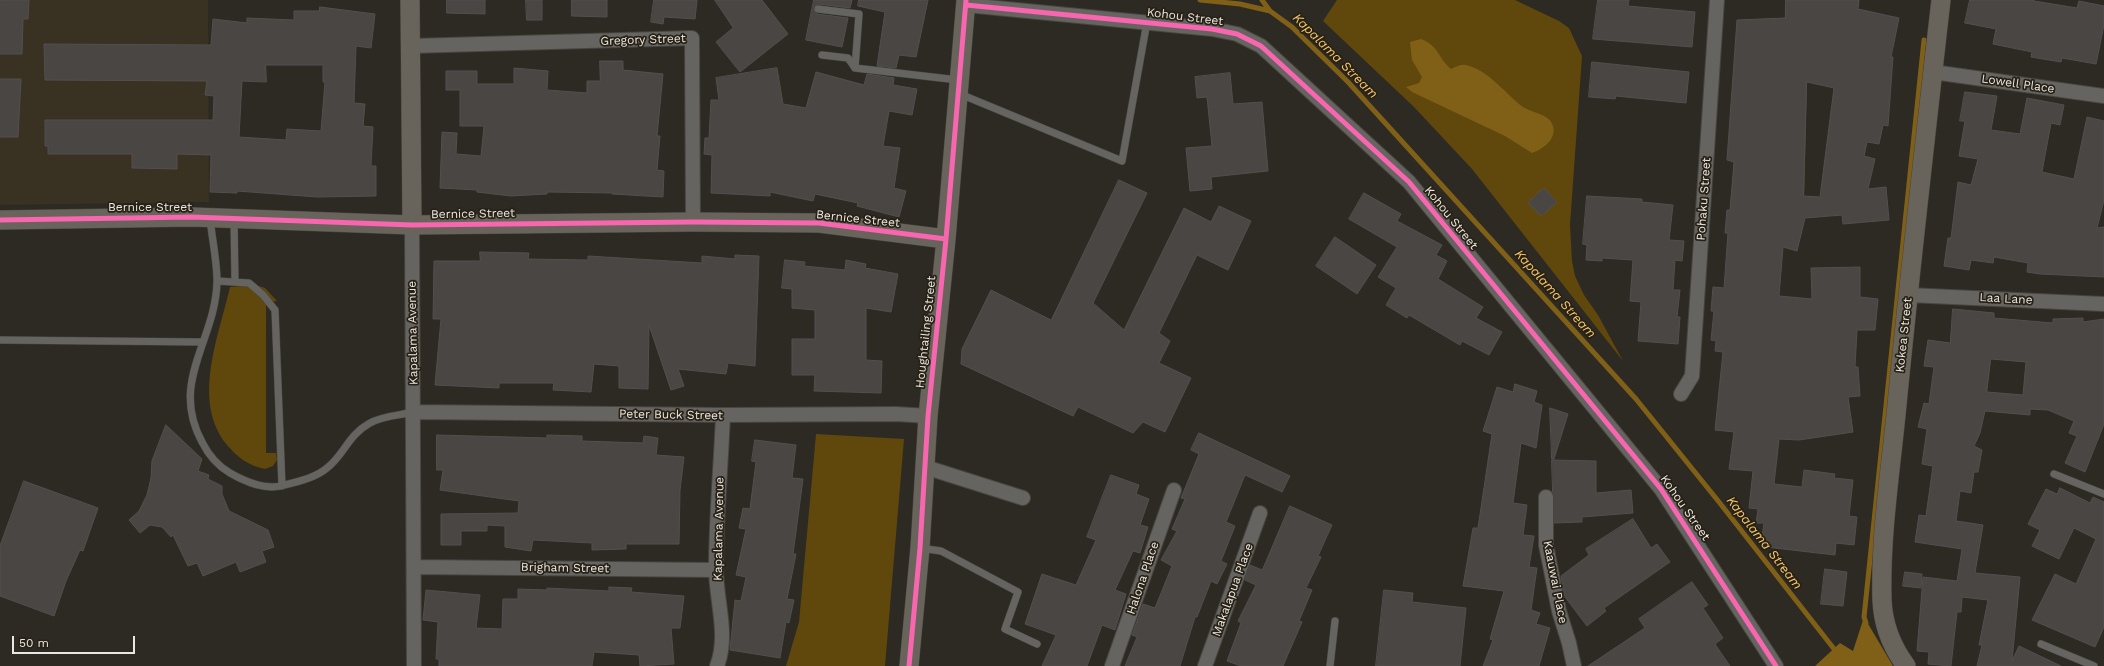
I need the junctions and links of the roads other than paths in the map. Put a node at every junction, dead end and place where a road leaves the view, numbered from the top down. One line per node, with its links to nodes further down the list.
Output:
1 (410, 0): 7 (street, Kapalama Avenue)
2 (1717, 0): 25 (street, Pohaku Street)
3 (1941, 0): 10 (street, Kokea Street)
4 (966, 2): 6 (street, Kohou Street); 11 (street, Houghtailing Street)
5 (818, 9): 9 (lane)
6 (1147, 22): 11 (lane); 50 (street, Kohou Street)
7 (410, 46): 16 (street, Gregory Street); 17 (street, Kapalama Avenue)
8 (822, 55): 9 (lane)
9 (855, 68): 11 (lane)
10 (1933, 72): 12 (street, Lowell Place); 21 (street, Kokea Street)
11 (958, 86): 18 (street, Houghtailing Street)
12 (2104, 96)
13 (210, 218): 14 (street, Bernice Street); 15 (street, Bernice Street); 19 (lane)
14 (234, 219): 17 (street, Bernice Street); 20 (lane)
15 (0, 220)
16 (693, 222): 17 (street, Bernice Street); 18 (street, Bernice Street)
17 (412, 225): 26 (street, Kapalama Avenue)
18 (946, 239): 28 (street, Houghtailing Street)
19 (217, 282): 20 (lane); 24 (lane)
20 (235, 282): 31 (lane)
21 (1908, 295): 22 (street, Laa Lane); 51 (street, Kokea Street)
22 (2104, 304)
23 (0, 340): 24 (lane)
24 (202, 342): 31 (lane)
25 (1681, 394)
26 (414, 412): 27 (street, Peter Buck Street); 31 (lane); 38 (street, Kapalama Avenue)
27 (723, 415): 28 (street, Peter Buck Street); 39 (street, Kapalama Avenue)
28 (928, 416): 29 (street, Houghtailing Street)
29 (924, 467): 35 (street); 37 (street, Houghtailing Street)
30 (2054, 474): 33 (lane)
31 (282, 486)
32 (1174, 490): 46 (street, Halona Place)
33 (2104, 494)
34 (1546, 497): 49 (street, Kaauwai Place)
35 (1023, 498)
36 (1260, 513): 47 (street, Makalapua Place)
37 (920, 548): 41 (lane); 45 (street, Houghtailing Street)
38 (414, 567): 39 (street, Brigham Street); 43 (street, Kapalama Avenue)
39 (716, 570): 44 (street, Kapalama Avenue)
40 (1335, 621): 48 (lane)
41 (1037, 644)
42 (2041, 644): 52 (lane)
43 (414, 666)
44 (717, 666)
45 (909, 666)
46 (1112, 666)
47 (1205, 666)
48 (1330, 666)
49 (1574, 666)
50 (1776, 666)
51 (1906, 666)
52 (2094, 666)

